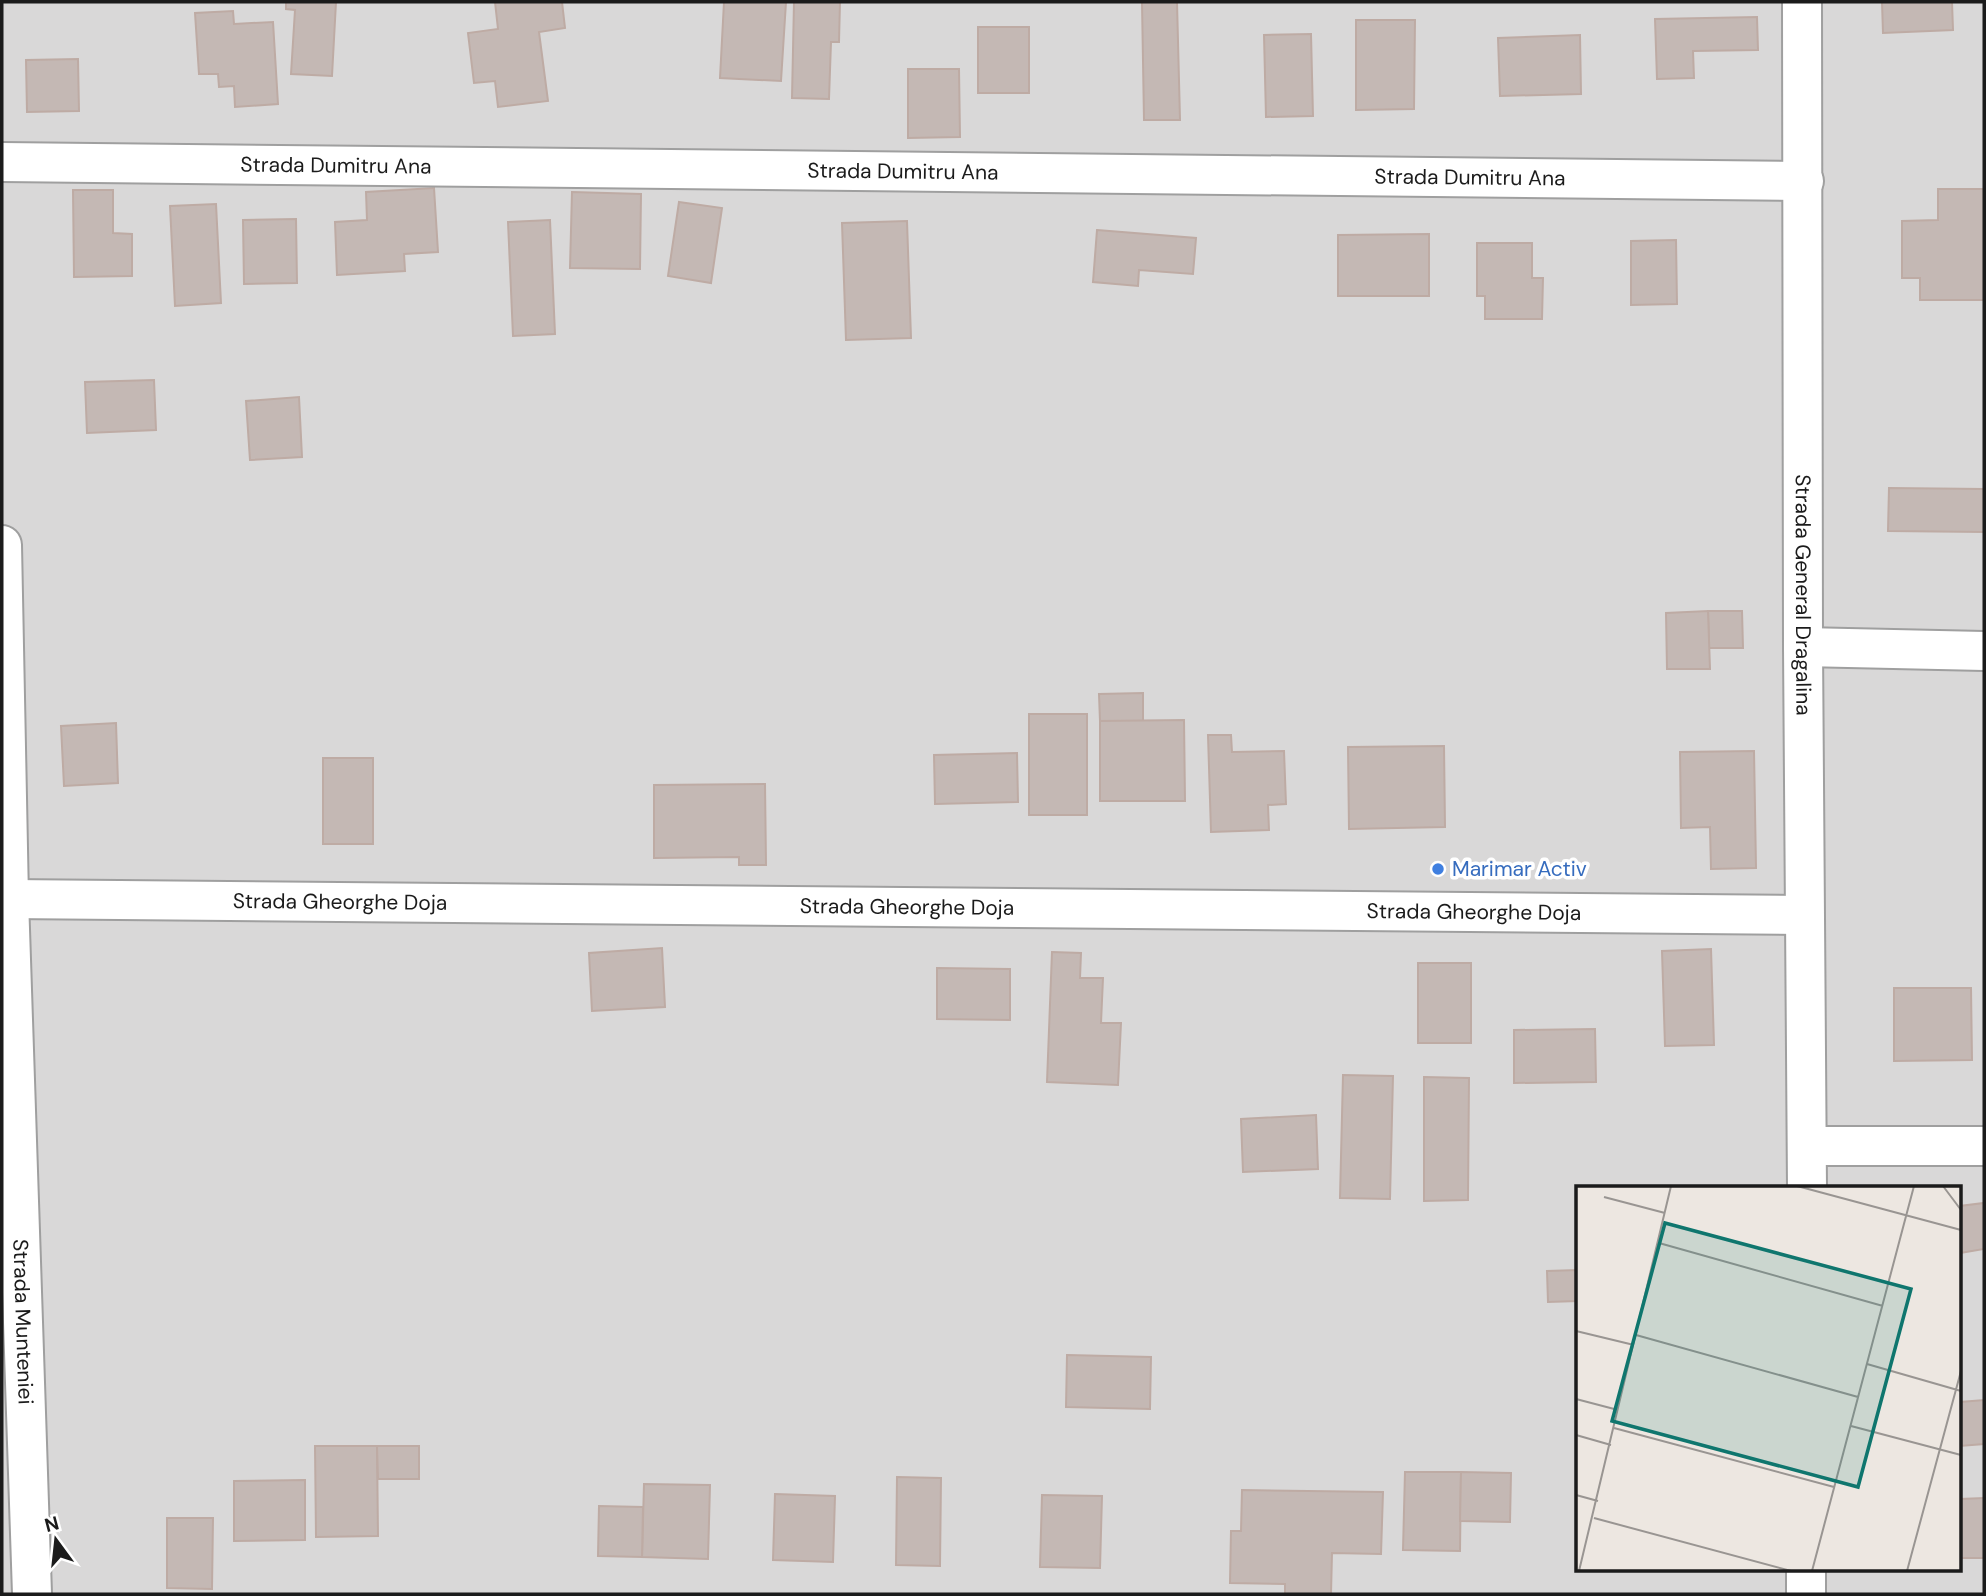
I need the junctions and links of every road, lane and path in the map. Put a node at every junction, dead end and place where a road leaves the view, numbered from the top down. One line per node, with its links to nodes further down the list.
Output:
1 (1802, 2): 3 (street, Strada General Dragalina)
2 (2, 162): 3 (street, Strada Dumitru Ana)
3 (1804, 181): 5 (street, Strada General Dragalina)
4 (2, 545): 7 (street, Strada Munteniei)
5 (1803, 648): 6 (street); 8 (street, Strada General Dragalina)
6 (1984, 651)
7 (9, 899): 8 (street, Strada Gheorghe Doja); 9 (street, Strada Munteniei)
8 (1804, 915): 10 (street, Strada General Dragalina)
9 (7, 974): 13 (street, Strada Munteniei)
10 (1807, 1146): 11 (street); 12 (street, Strada General Dragalina)
11 (1984, 1146)
12 (1807, 1186)
13 (16, 1500): 15 (street, Strada Munteniei)
14 (1806, 1572): 16 (street)
15 (32, 1594)
16 (1806, 1594)

